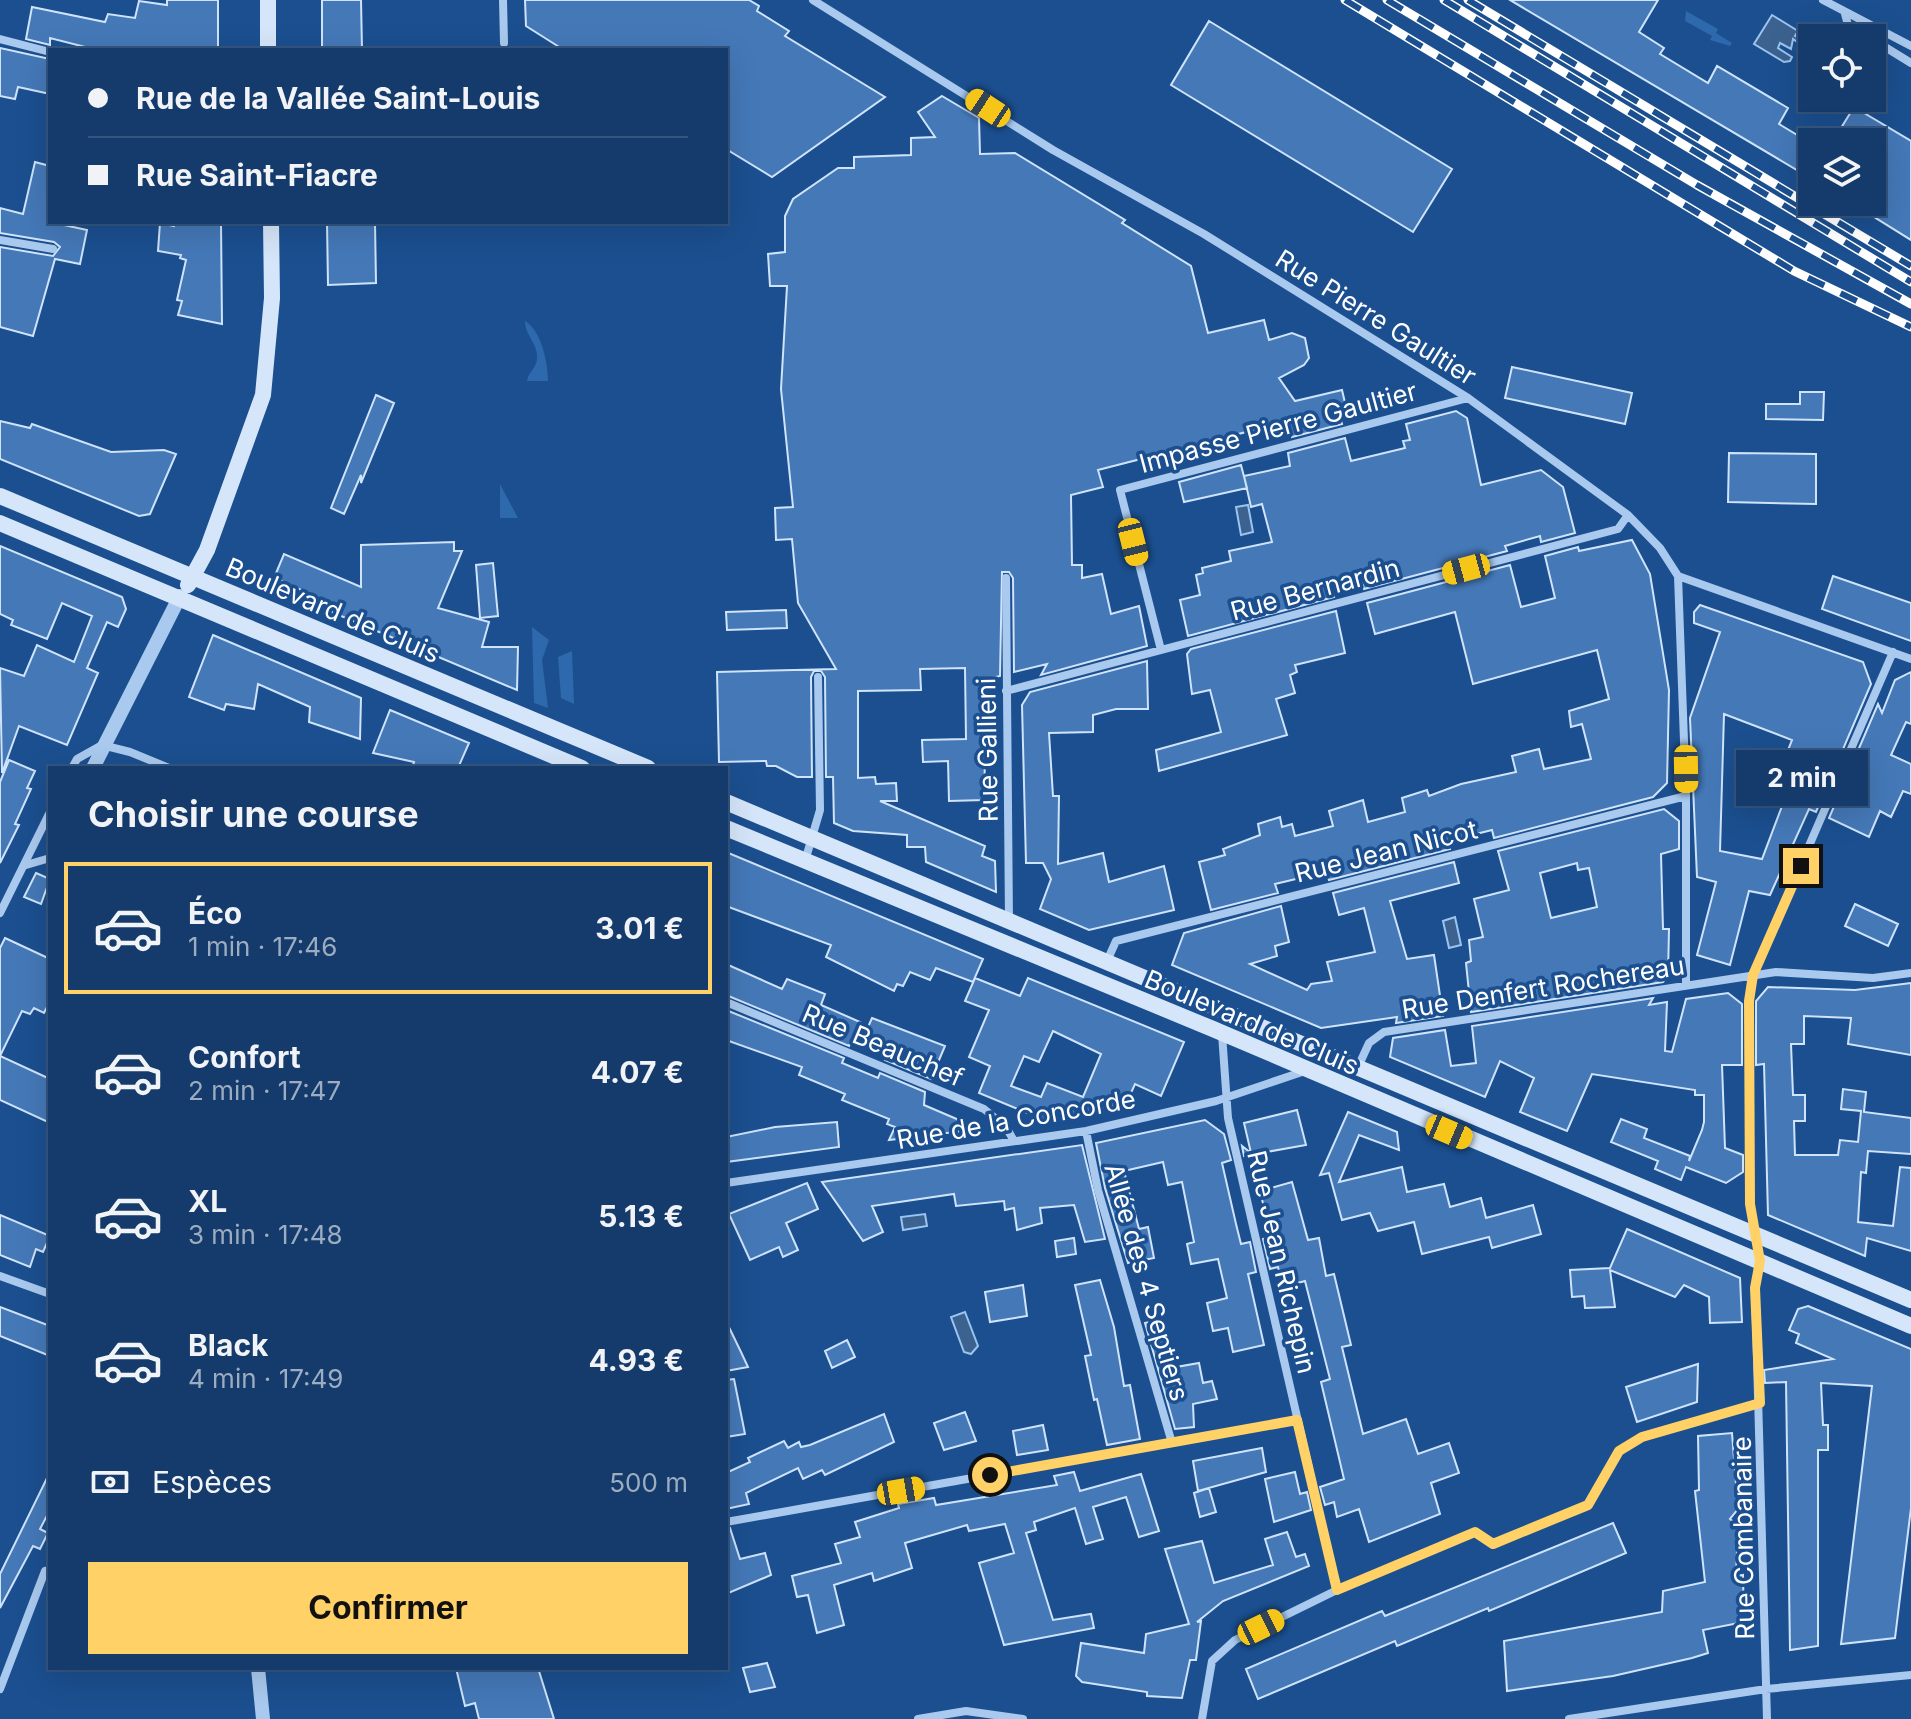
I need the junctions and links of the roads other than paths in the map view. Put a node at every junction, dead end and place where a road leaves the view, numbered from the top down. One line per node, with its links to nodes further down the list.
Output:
1 (268, 0): 10 (main road)
2 (503, 0): 8 (street)
3 (813, 0): 17 (street, Rue Pierre Gaultier)
4 (1823, 0): 5 (street)
5 (1845, 14): 6 (street); 9 (street)
6 (1848, 24)
7 (0, 39): 12 (street)
8 (504, 43)
9 (1909, 44)
10 (268, 48)
11 (1886, 48): 13 (street)
12 (48, 51)
13 (1911, 63)
14 (271, 224): 22 (main road)
15 (0, 240): 16 (street)
16 (53, 249)
17 (1468, 398): 19 (street, Rue Pierre Gaultier); 25 (street, Impasse Pierre Gaultier)
18 (0, 496): 22 (main road, Boulevard de Cluis)
19 (1628, 515): 21 (street, Rue Pierre Gaultier); 25 (street, Rue Bernardin)
20 (0, 523): 24 (main road, Boulevard de Cluis)
21 (1678, 576): 26 (street); 36 (street)
22 (194, 577): 24 (main road); 35 (main road, Boulevard de Cluis)
23 (1006, 578): 29 (street, Rue Gallieni)
24 (180, 596): 30 (street); 34 (main road, Boulevard de Cluis)
25 (1161, 650): 29 (street, Rue Bernardin)
26 (1893, 652): 27 (street); 48 (street)
27 (1911, 659)
28 (818, 677): 40 (street)
29 (1006, 691): 45 (street, Rue Gallieni)
30 (102, 745): 31 (street); 32 (street); 33 (street)
31 (73, 766)
32 (94, 766)
33 (164, 766)
34 (577, 766)
35 (643, 766)
36 (1686, 796): 46 (street, Rue Jean Nicot); 49 (street)
37 (728, 803): 40 (main road, Boulevard de Cluis)
38 (48, 816): 43 (street)
39 (728, 829): 42 (main road, Boulevard de Cluis)
40 (812, 838): 42 (street); 45 (main road, Boulevard de Cluis)
41 (48, 859): 43 (street)
42 (805, 861): 51 (main road, Boulevard de Cluis)
43 (26, 865): 44 (street)
44 (0, 913)
45 (1009, 921): 46 (main road, Boulevard de Cluis)
46 (1107, 961): 52 (main road, Boulevard de Cluis)
47 (1911, 973): 48 (street, Rue Denfert Rochereau)
48 (1753, 975): 49 (street, Rue Denfert Rochereau); 58 (street)
49 (1686, 984): 52 (street, Rue Denfert Rochereau)
50 (728, 1003): 56 (street, Rue Beauchef)
51 (1222, 1034): 53 (main road, Boulevard de Cluis); 54 (street, Rue Jean Richepin)
52 (1358, 1067): 58 (main road, Boulevard de Cluis)
53 (1308, 1071): 54 (street, Rue de la Concorde); 59 (main road, Boulevard de Cluis)
54 (1225, 1099): 55 (street, Rue de la Concorde); 65 (street, Rue Jean Richepin)
55 (1086, 1131): 56 (street, Rue de la Concorde); 66 (street, Allée des 4 Septiers)
56 (1014, 1141): 57 (street, Rue de la Concorde)
57 (728, 1183)
58 (1757, 1234): 59 (street); 62 (main road, Boulevard de Cluis)
59 (1760, 1261): 63 (main road, Boulevard de Cluis); 64 (street, Rue Combanaire)
60 (0, 1276): 61 (street)
61 (48, 1293)
62 (1911, 1300)
63 (1911, 1326)
64 (1760, 1403): 69 (street); 73 (street, Rue Combanaire)
65 (1297, 1420): 66 (street); 69 (street, Rue Jean Richepin)
66 (1172, 1443): 67 (street)
67 (728, 1522)
68 (47, 1570): 72 (street)
69 (1337, 1590): 77 (street)
70 (258, 1670): 74 (street)
71 (1911, 1675): 73 (street)
72 (0, 1689)
73 (1766, 1689): 78 (street); 79 (street, Rue Combanaire)
74 (263, 1719)
75 (918, 1719): 76 (street)
76 (1023, 1719)
77 (1202, 1719)
78 (1569, 1719)
79 (1767, 1719)

